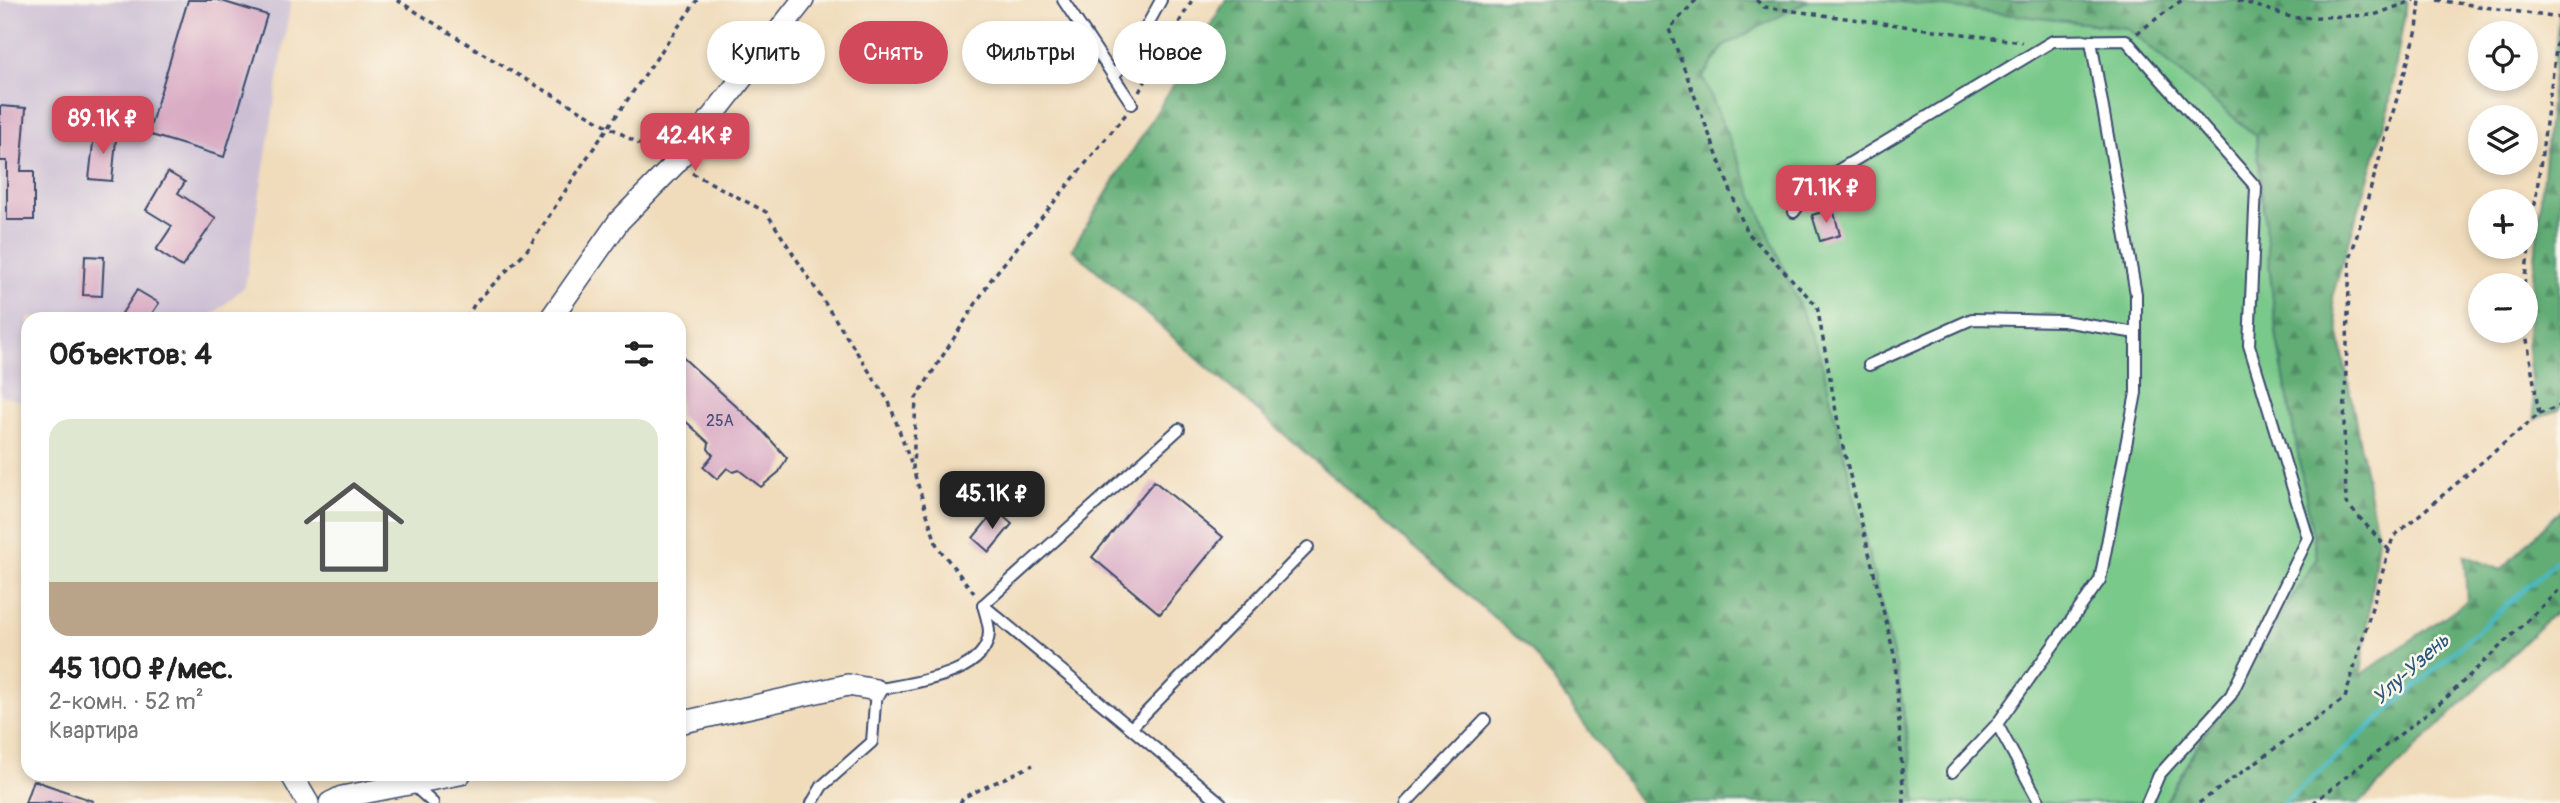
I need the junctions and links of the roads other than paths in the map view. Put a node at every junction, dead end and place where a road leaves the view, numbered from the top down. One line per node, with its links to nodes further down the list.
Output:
1 (803, 0): 10 (street)
2 (1063, 0): 6 (lane)
3 (1161, 0): 4 (lane)
4 (1150, 21)
5 (2091, 41): 9 (lane); 11 (lane); 32 (lane)
6 (1113, 76)
7 (1118, 84): 8 (lane)
8 (1132, 104)
9 (1794, 212)
10 (555, 312)
11 (2136, 333): 12 (lane); 19 (lane)
12 (1869, 365)
13 (1179, 429): 15 (lane)
14 (1308, 547): 20 (lane)
15 (984, 605): 16 (lane); 20 (lane)
16 (876, 690): 18 (street); 28 (lane)
17 (1485, 720): 30 (lane)
18 (686, 721)
19 (1997, 724): 21 (lane); 31 (lane)
20 (1132, 727): 29 (lane)
21 (1952, 772)
22 (295, 781): 25 (street)
23 (426, 781): 24 (street)
24 (412, 784): 26 (street); 27 (lane)
25 (308, 803)
26 (330, 803)
27 (433, 803)
28 (812, 803)
29 (1221, 803)
30 (1406, 803)
31 (2040, 803)
32 (2147, 803)

